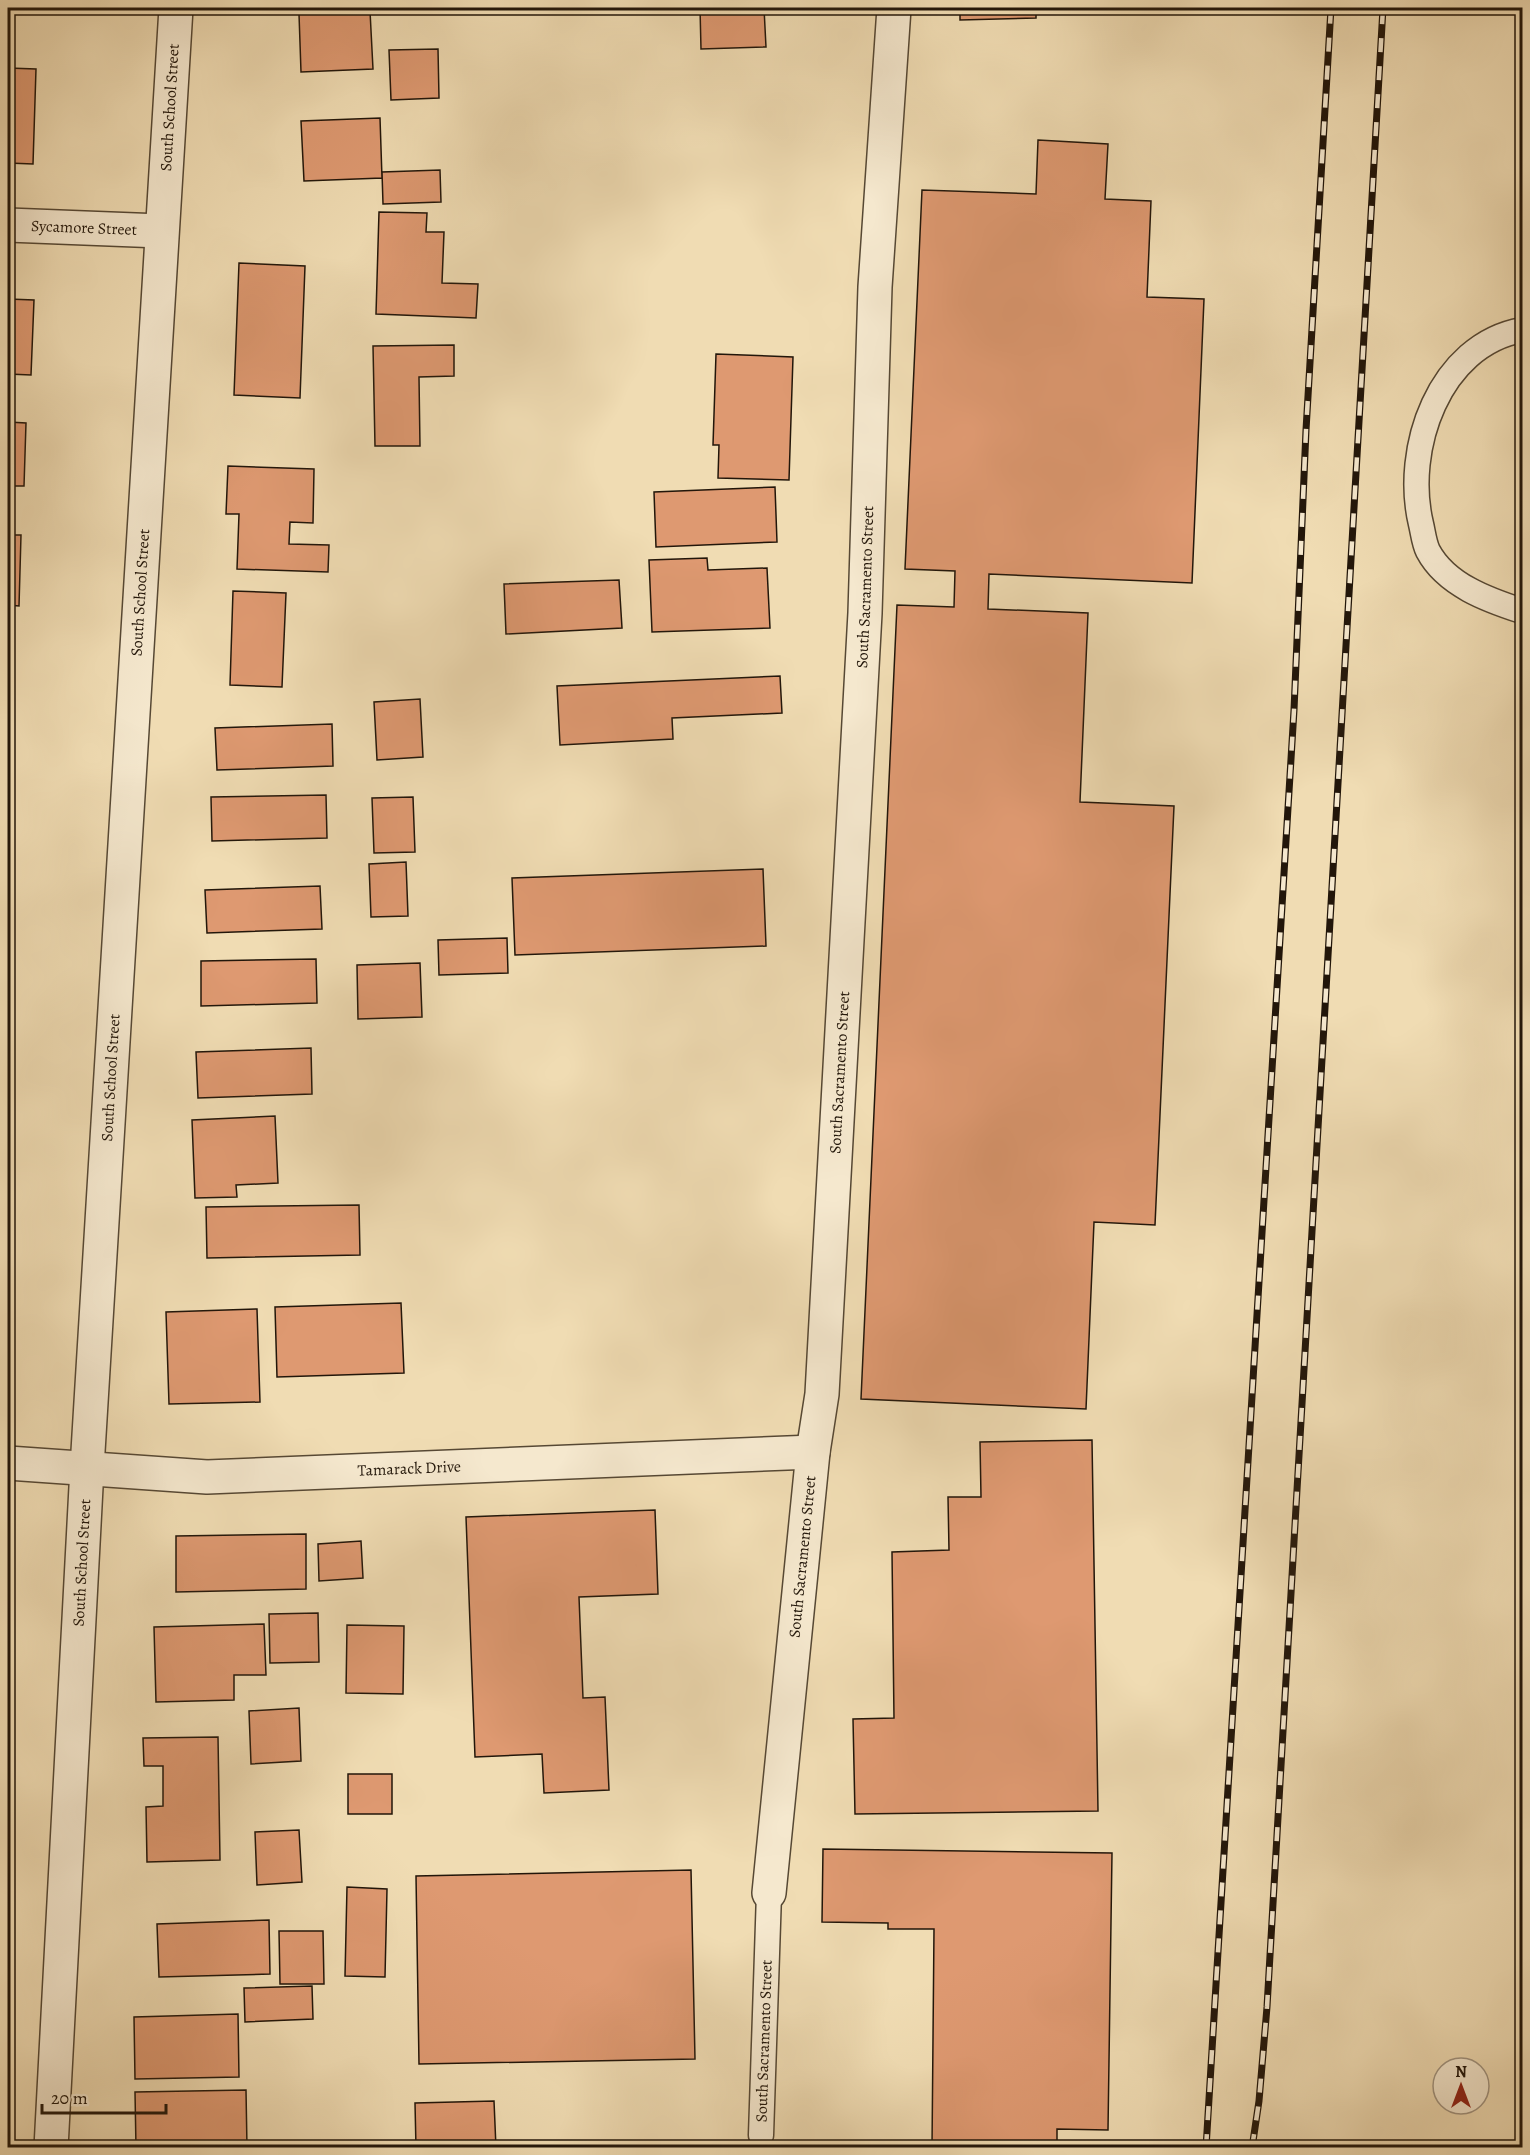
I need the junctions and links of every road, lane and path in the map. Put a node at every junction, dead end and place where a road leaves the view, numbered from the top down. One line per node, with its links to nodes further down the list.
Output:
1 (176, 8): 4 (street, South School Street)
2 (894, 8): 7 (street, South Sacramento Street)
3 (8, 225): 4 (street, Sycamore Street)
4 (161, 231): 9 (street, South School Street)
5 (1522, 330): 6 (lane)
6 (1522, 611)
7 (813, 1452): 9 (street, Tamarack Drive); 10 (street, South Sacramento Street)
8 (8, 1463): 9 (street, Tamarack Drive)
9 (87, 1468): 12 (street, South School Street)
10 (769, 1893): 11 (lane, South Sacramento Street)
11 (761, 2135)
12 (51, 2148)

